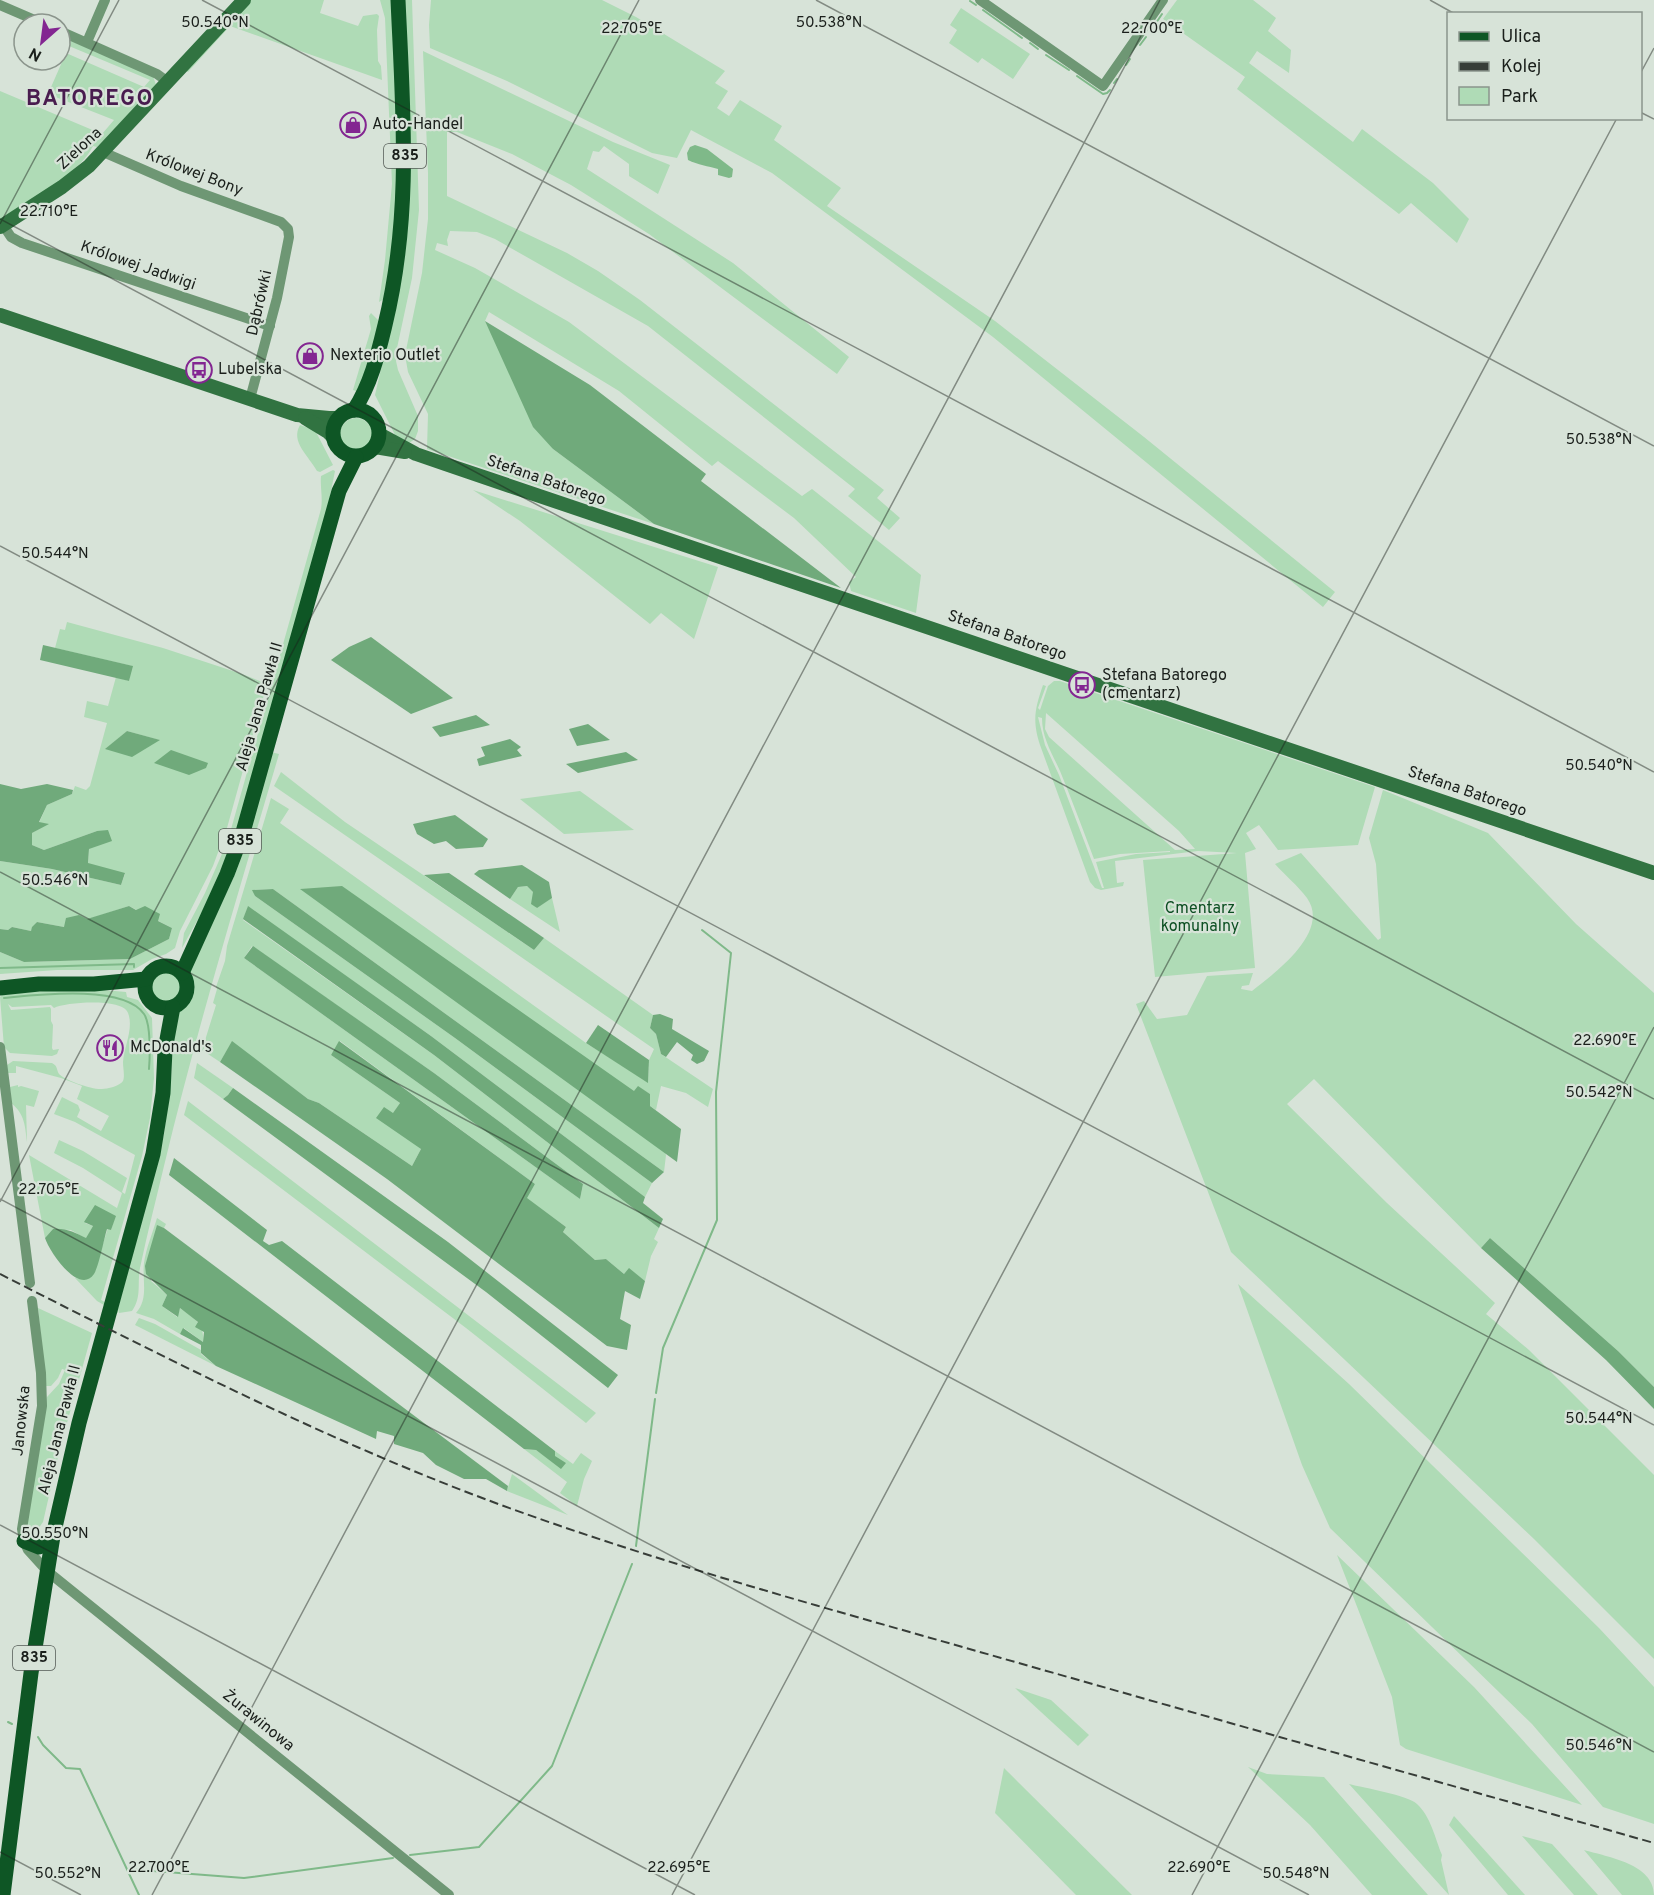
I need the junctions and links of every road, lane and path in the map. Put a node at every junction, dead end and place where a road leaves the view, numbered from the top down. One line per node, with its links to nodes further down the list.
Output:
1 (105, 0): 9 (street)
2 (244, 0): 10 (street, Zielona)
3 (398, 0): 16 (main road, 835)
4 (980, 0): 5 (street)
5 (1163, 0)
6 (0, 5): 7 (street)
7 (16, 12)
8 (72, 36): 9 (street)
9 (87, 42): 10 (street)
10 (168, 82): 11 (street, Zielona)
11 (103, 152): 12 (street, Królowej Bony); 13 (street, Zielona)
12 (276, 220): 15 (street, Dąbrówki)
13 (2, 226): 15 (street, Królowej Jadwigi)
14 (0, 315): 17 (street)
15 (270, 327): 17 (street, Dąbrówki)
16 (372, 374): 18 (main road, 835); 20 (main road, 835)
17 (250, 399): 19 (street)
18 (354, 410): 20 (main road); 21 (main road)
19 (301, 416): 21 (street); 22 (street)
20 (371, 416): 23 (main road, 835)
21 (338, 418): 22 (main road)
22 (333, 437): 24 (main road)
23 (377, 440): 24 (main road); 25 (street, Stefana Batorego)
24 (349, 454): 26 (main road, Aleja Jana Pawła II / 835)
25 (1654, 873)
26 (176, 969): 27 (main road); 29 (main road, 835)
27 (146, 985): 28 (main road); 29 (main road)
28 (0, 988)
29 (166, 1007): 33 (main road, Aleja Jana Pawła II / 835)
30 (0, 1047): 31 (street)
31 (30, 1283)
32 (32, 1301): 34 (street, Janowska)
33 (53, 1536): 34 (main road); 35 (main road, Aleja Jana Pawła II / 835)
34 (24, 1541): 35 (street)
35 (47, 1571): 36 (main road, Aleja Jana Pawła II / 835); 37 (street, Żurawinowa)
36 (3, 1895)
37 (449, 1895)

